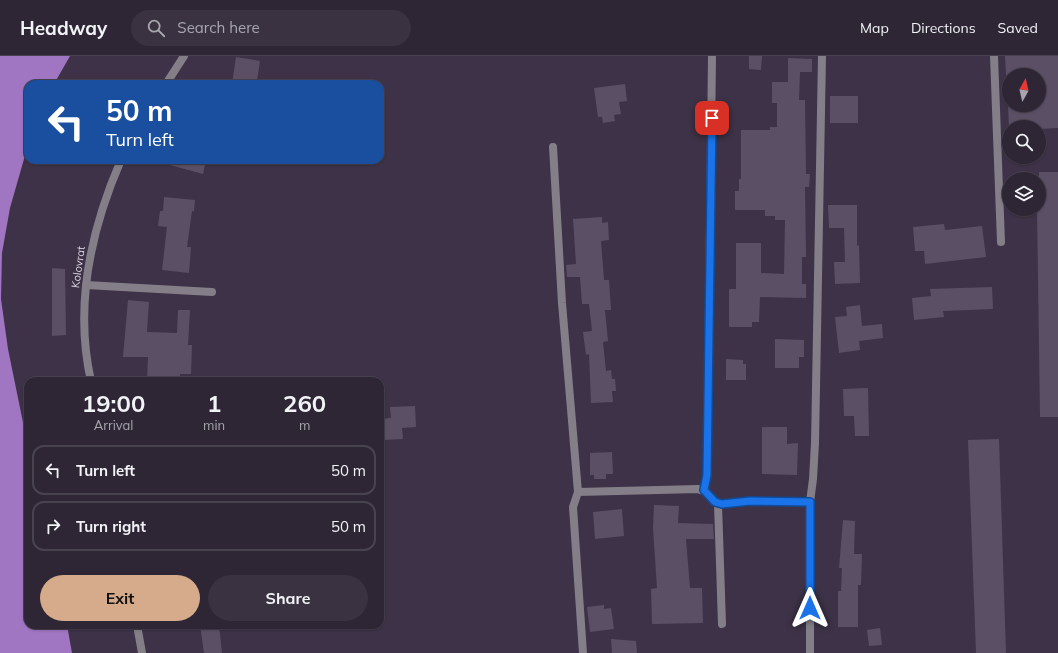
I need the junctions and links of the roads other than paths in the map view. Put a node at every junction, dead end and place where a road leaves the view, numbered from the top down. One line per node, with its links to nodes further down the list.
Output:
1 (184, 56): 5 (street)
2 (712, 56): 12 (street)
3 (822, 56): 14 (street)
4 (994, 56): 8 (street)
5 (169, 80)
6 (553, 147): 13 (street)
7 (120, 164): 9 (street, Kolovrat)
8 (1001, 242)
9 (86, 285): 10 (street); 11 (street, Kolovrat)
10 (212, 292)
11 (90, 377)
12 (704, 490): 13 (street); 15 (street)
13 (578, 492): 19 (street)
14 (810, 502): 15 (street); 20 (street)
15 (718, 504): 16 (street)
16 (722, 624)
17 (138, 629): 18 (street)
18 (142, 653)
19 (583, 653)
20 (810, 653)

